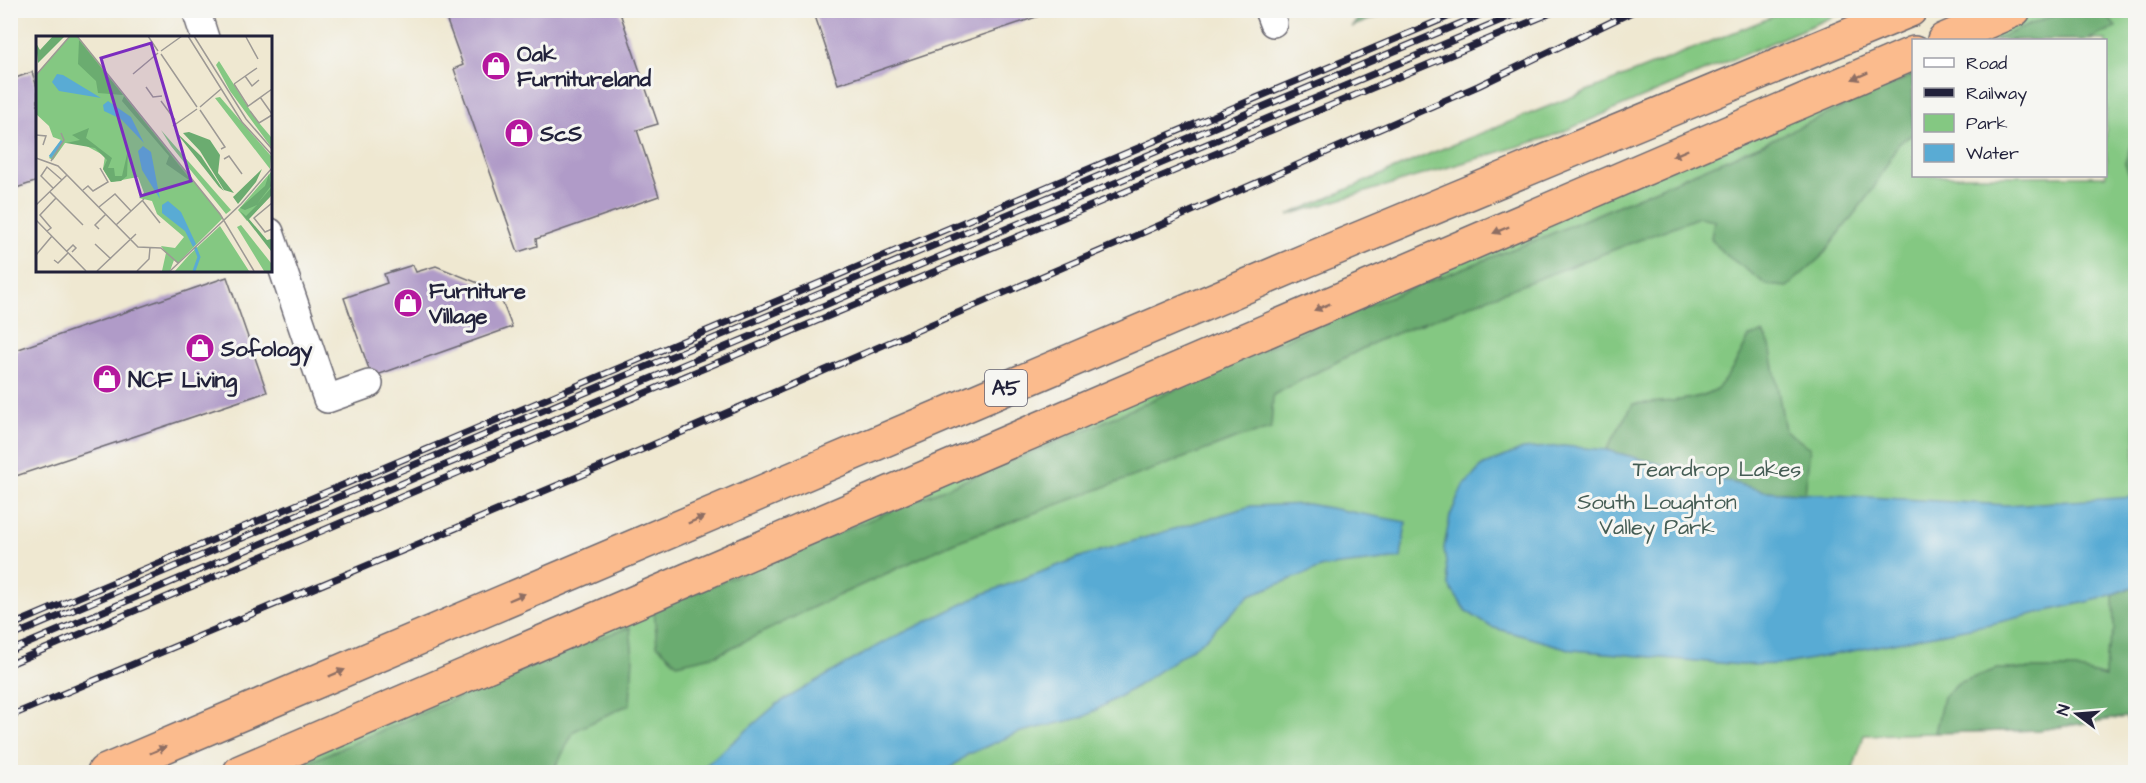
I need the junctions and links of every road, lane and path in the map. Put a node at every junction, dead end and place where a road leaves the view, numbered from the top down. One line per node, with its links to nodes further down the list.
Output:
1 (196, 10): 4 (street)
2 (1910, 10): 9 (highway, A5, one-way to 2)
3 (2014, 10): 5 (highway)
4 (204, 36)
5 (1946, 39)
6 (1912, 54): 10 (highway, A5, one-way to 10)
7 (272, 238): 8 (street)
8 (369, 384)
9 (104, 772)
10 (240, 772)

